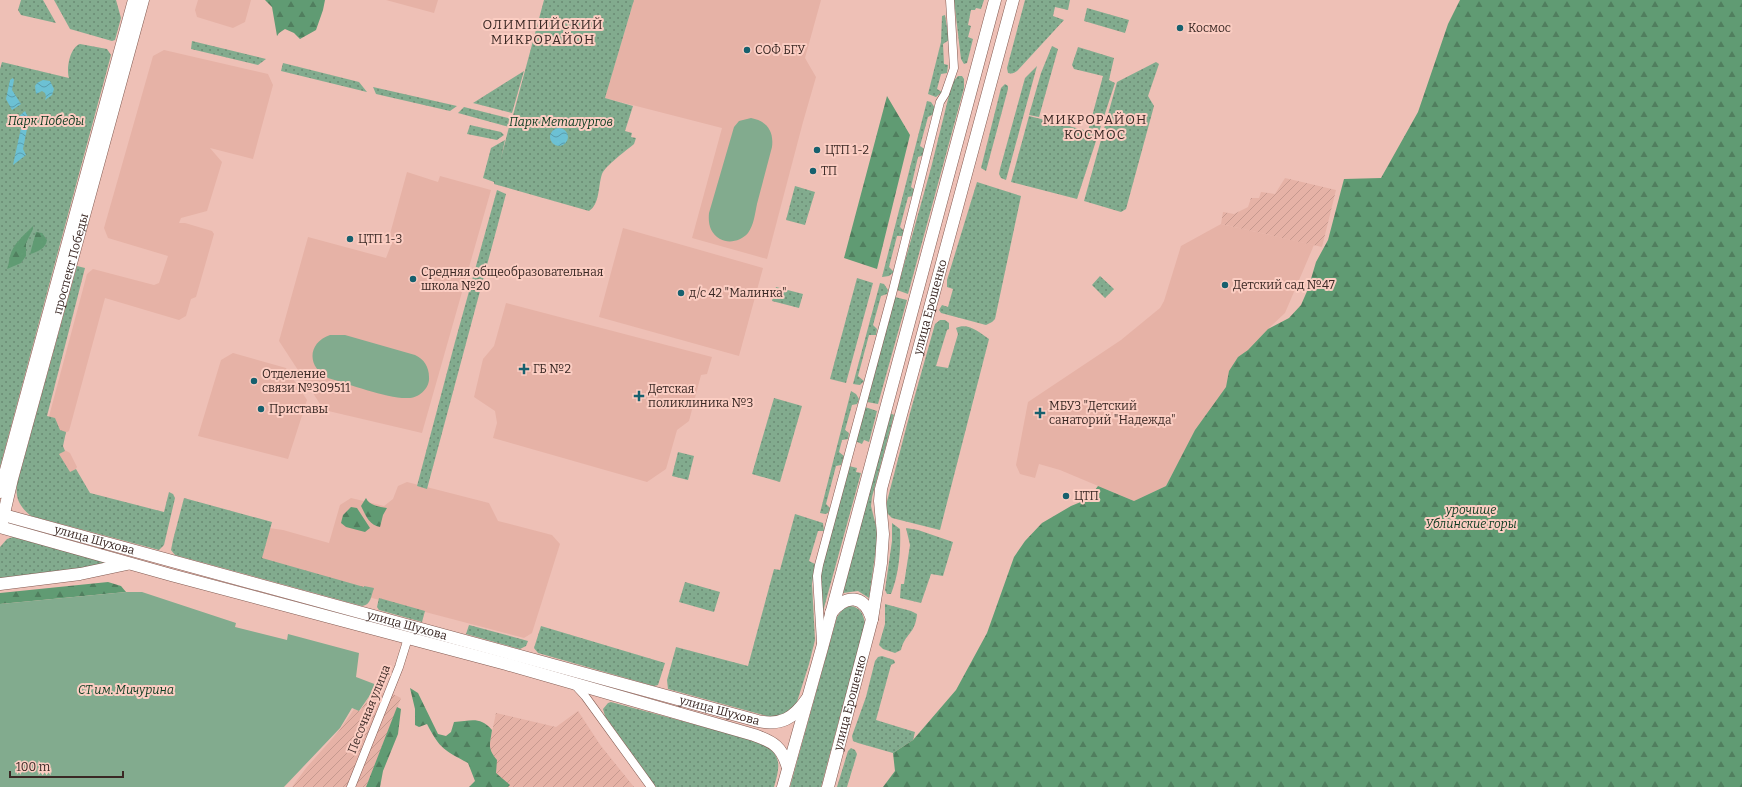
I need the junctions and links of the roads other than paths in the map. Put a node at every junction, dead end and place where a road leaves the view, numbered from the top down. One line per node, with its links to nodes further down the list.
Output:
1 (134, 0): 6 (main road, проспект Победы)
2 (144, 0): 7 (main road, проспект Победы)
3 (950, 0): 19 (street, улица Ерошенко)
4 (994, 0): 13 (main road, улица Ерошенко)
5 (1013, 0): 15 (main road, улица Ерошенко)
6 (0, 492)
7 (2, 514): 8 (main road, проспект Победы); 9 (main road, улица Шухова)
8 (0, 527): 9 (main road, улица Шухова)
9 (134, 560): 10 (main road, улица Шухова); 11 (main road, улица Шухова); 12 (main road)
10 (164, 560): 11 (main road); 14 (main road, улица Шухова)
11 (160, 572): 17 (main road, улица Шухова)
12 (0, 584)
13 (831, 613): 15 (main road); 19 (main road, улица Ерошенко)
14 (370, 615): 16 (main road, улица Шухова); 17 (main road)
15 (872, 619): 26 (main road, улица Ерошенко)
16 (411, 626): 18 (main road); 21 (main road, улица Шухова)
17 (366, 627): 18 (main road, улица Шухова)
18 (408, 638): 20 (main road, улица Шухова); 24 (street, Песочная улица)
19 (822, 648): 21 (main road, улица Ерошенко)
20 (575, 684): 22 (main road, улица Шухова); 23 (street)
21 (807, 699): 22 (main road, улица Ерошенко)
22 (788, 768): 25 (main road, улица Ерошенко)
23 (648, 786)
24 (351, 787)
25 (783, 787)
26 (828, 787)

